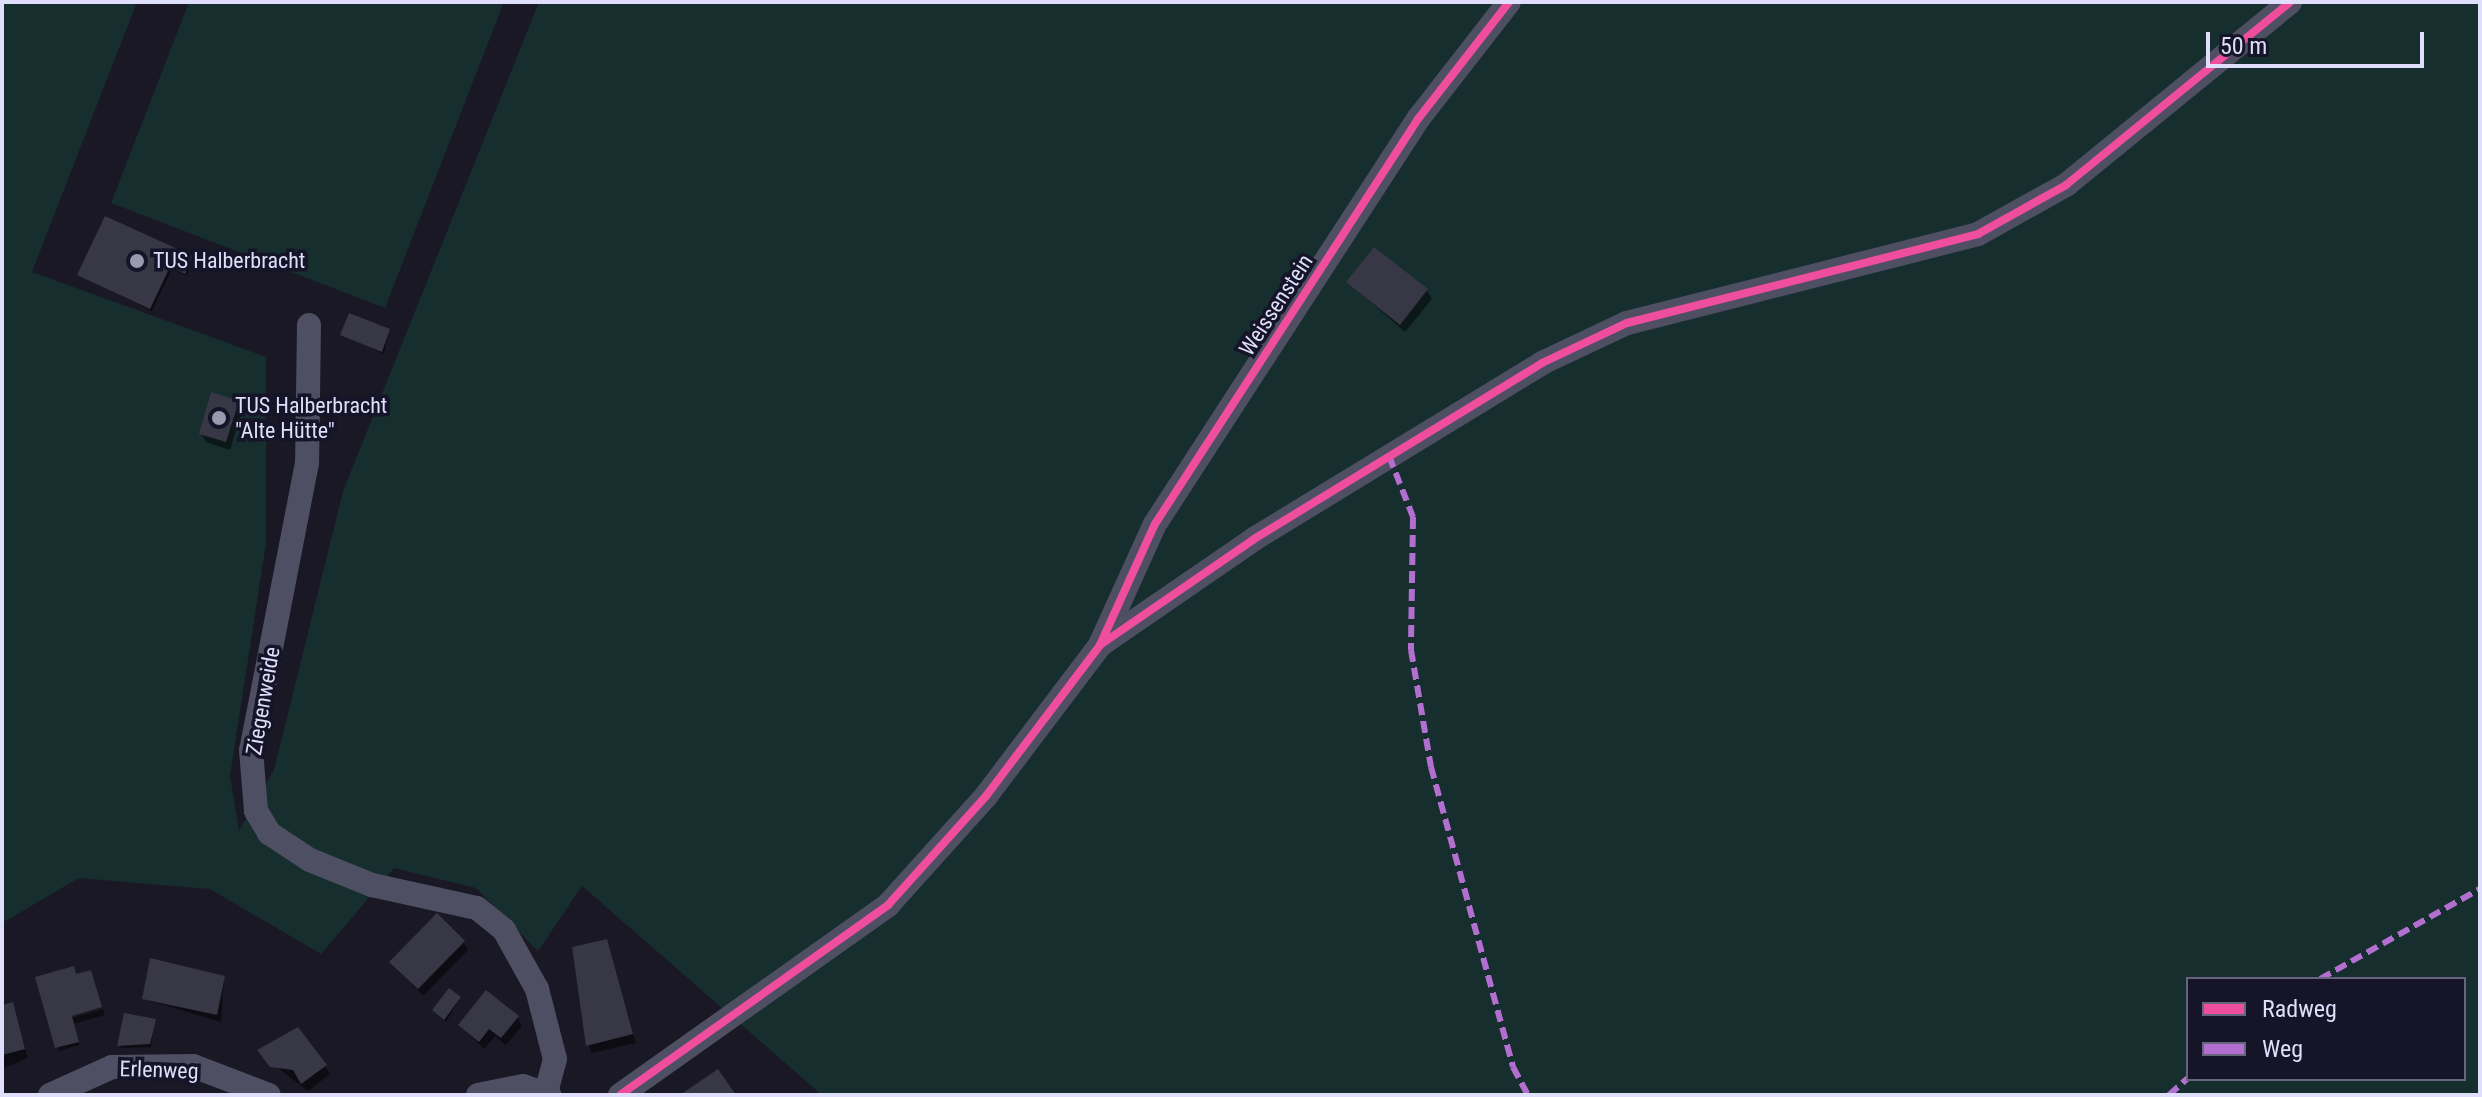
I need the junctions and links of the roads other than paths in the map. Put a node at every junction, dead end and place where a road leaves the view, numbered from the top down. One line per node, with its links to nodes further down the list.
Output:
1 (1509, 2): 4 (street, Weissenstein)
2 (2290, 2): 4 (street)
3 (309, 325): 5 (street, Ziegenweide)
4 (1100, 645): 9 (street)
5 (548, 1094): 8 (street)
6 (50, 1095): 7 (street, Erlenweg)
7 (269, 1095)
8 (478, 1095)
9 (620, 1095)

